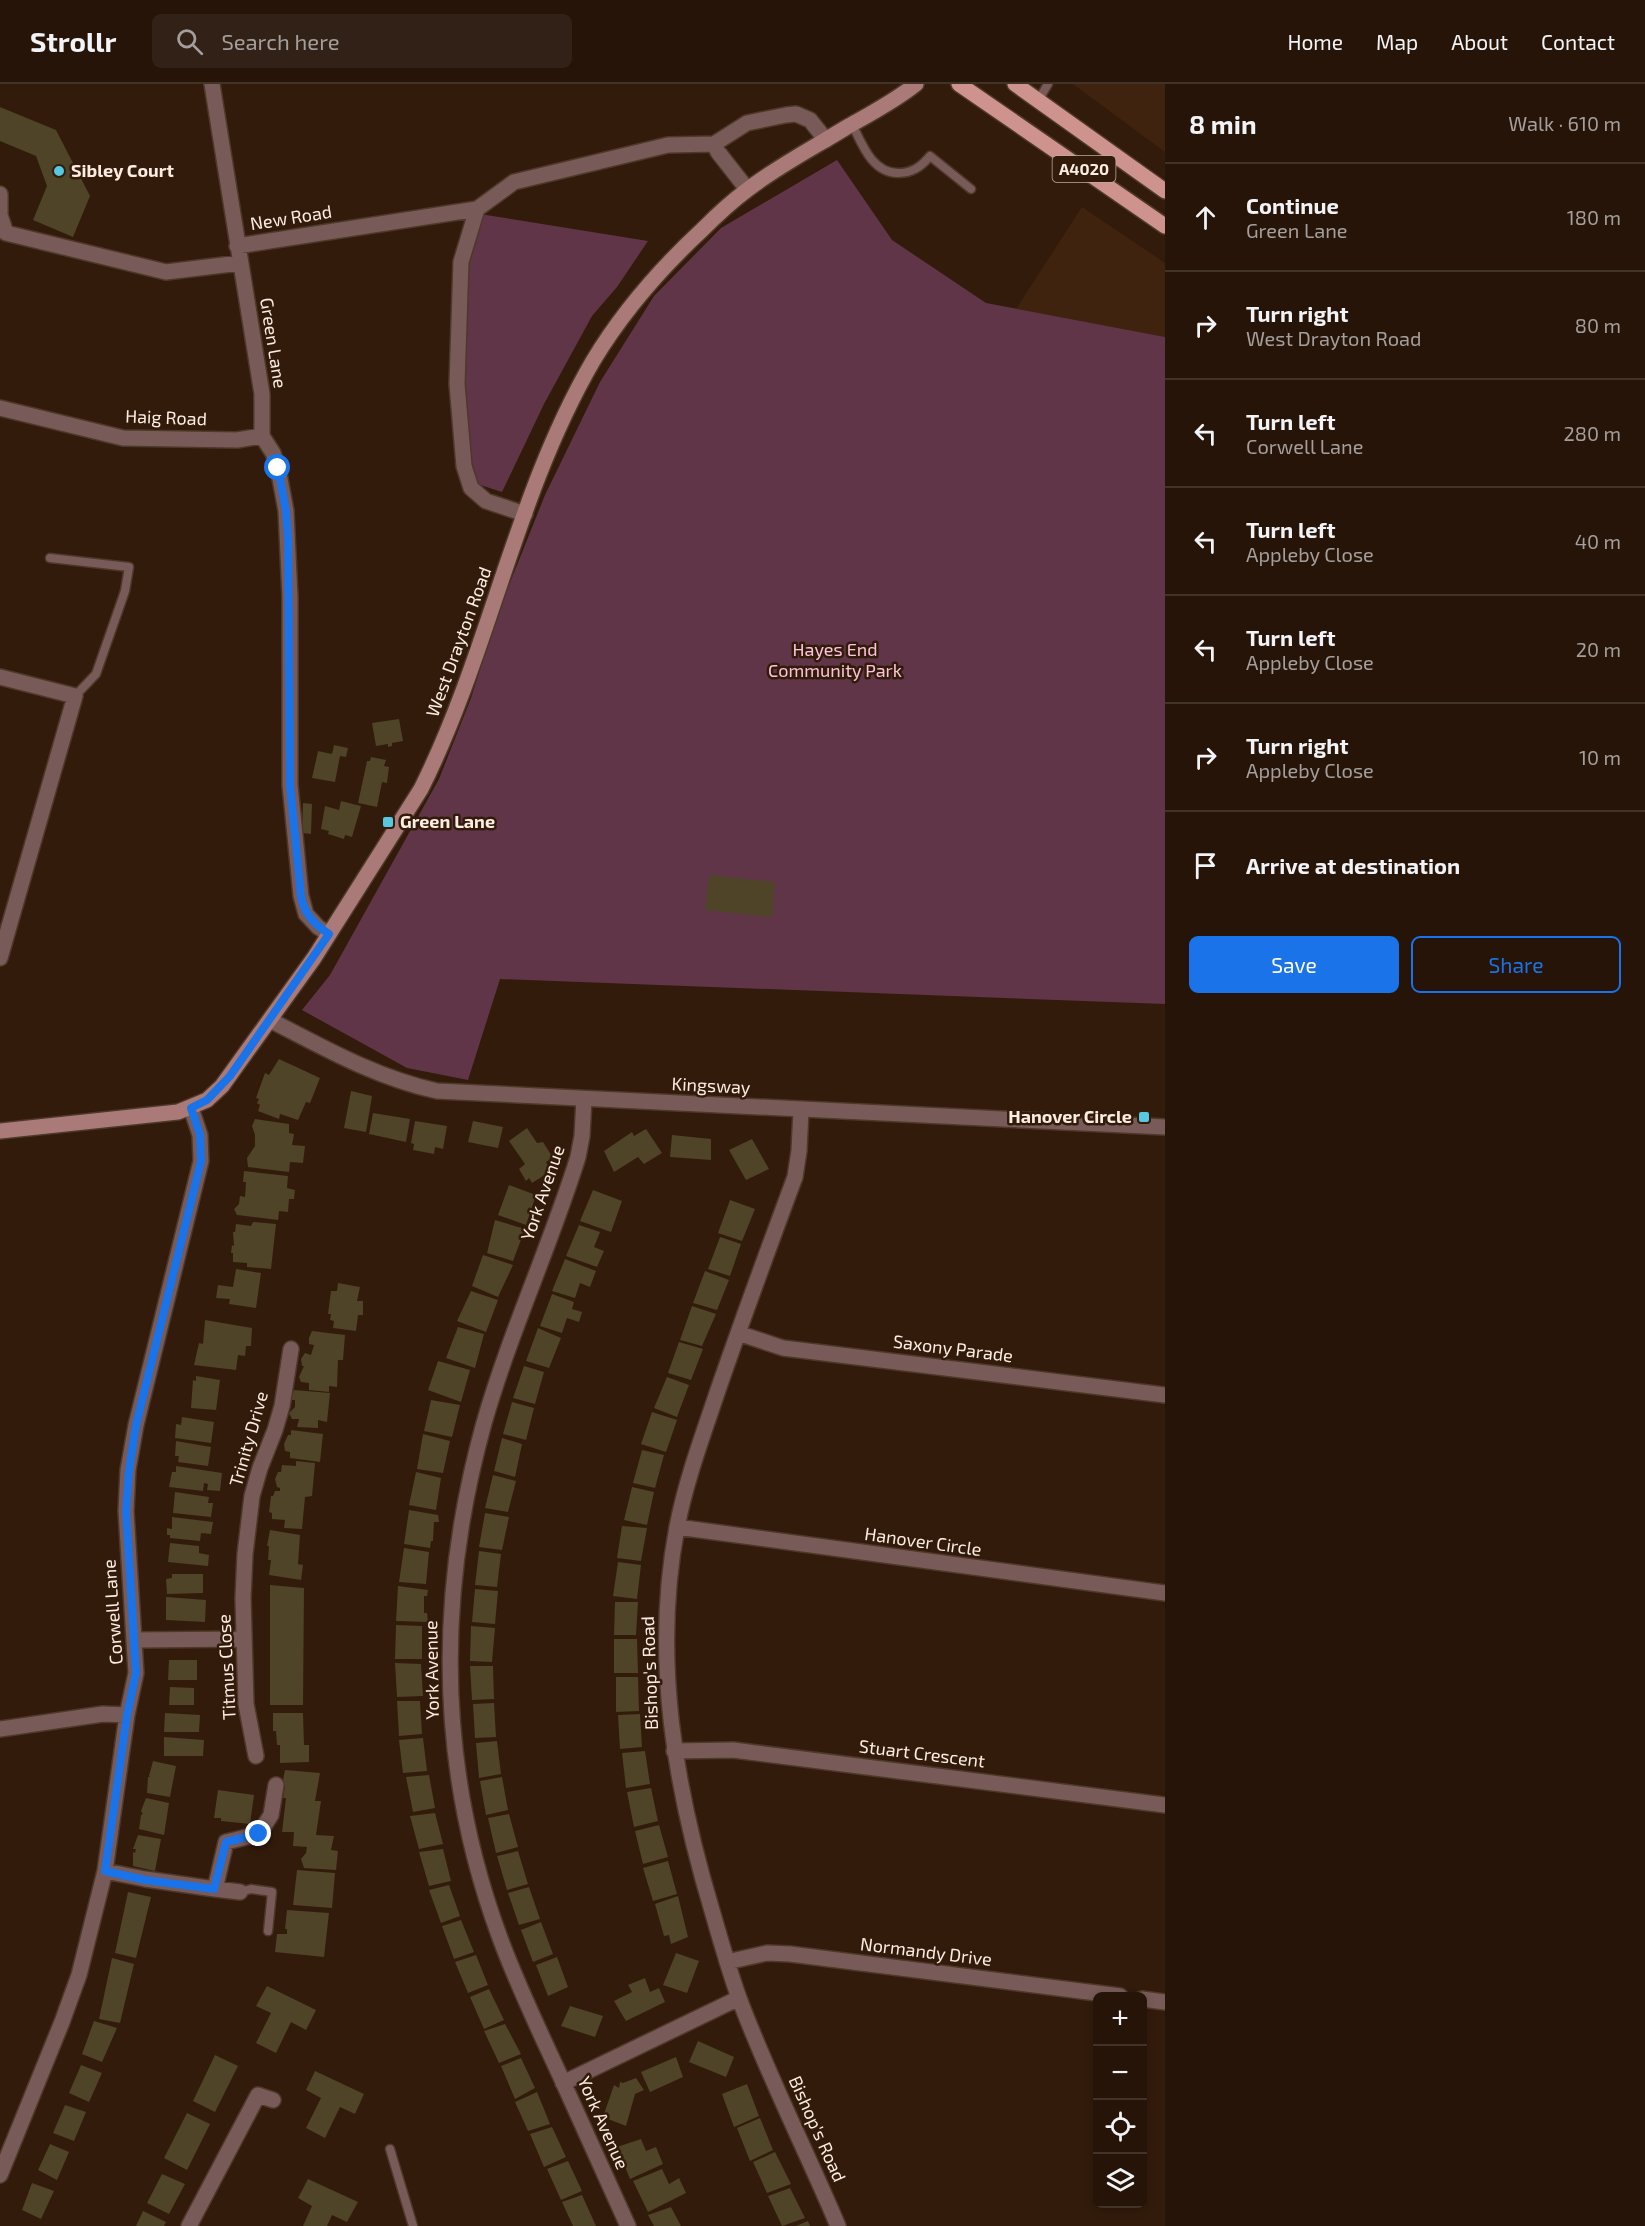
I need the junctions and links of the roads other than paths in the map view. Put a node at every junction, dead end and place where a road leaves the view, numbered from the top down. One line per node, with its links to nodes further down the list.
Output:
1 (212, 84): 17 (street, New Road)
2 (916, 84): 7 (main road, West Drayton Road)
3 (959, 84): 16 (main road, A4020)
4 (1015, 84): 6 (main road, A4020)
5 (1048, 84): 6 (lane)
6 (1038, 101): 12 (main road, A4020)
7 (852, 124): 8 (main road, West Drayton Road); 11 (lane)
8 (826, 140): 9 (street); 10 (main road, West Drayton Road)
9 (714, 144): 10 (street); 14 (street)
10 (747, 189): 21 (main road, West Drayton Road)
11 (971, 189)
12 (1165, 191)
13 (0, 194): 15 (street)
14 (477, 209): 17 (street, New Road); 21 (street)
15 (0, 215): 18 (street)
16 (1165, 226)
17 (237, 246): 18 (street, Green Lane)
18 (240, 263): 20 (street, Green Lane)
19 (0, 408): 20 (street, Haig Road)
20 (262, 436): 25 (street, Green Lane)
21 (525, 514): 25 (main road, West Drayton Road)
22 (50, 558): 24 (lane)
23 (0, 677): 24 (street)
24 (75, 696): 26 (street)
25 (329, 934): 27 (main road, West Drayton Road)
26 (0, 958)
27 (270, 1020): 28 (street, Kingsway); 29 (main road, West Drayton Road)
28 (584, 1100): 30 (street, Kingsway); 56 (street, York Avenue)
29 (191, 1108): 32 (main road, West Drayton Road); 40 (street, Corwell Lane)
30 (801, 1110): 31 (street, Kingsway); 33 (street, Bishop's Road)
31 (1165, 1128)
32 (0, 1131)
33 (738, 1333): 35 (street, Saxony Parade); 36 (street, Bishop's Road)
34 (291, 1349): 37 (street, Trinity Drive)
35 (1165, 1395)
36 (677, 1527): 38 (street, Hanover Circle); 43 (street, Bishop's Road)
37 (243, 1576): 39 (street, Titmus Close)
38 (1165, 1593)
39 (244, 1639): 40 (street); 44 (street, Titmus Close)
40 (135, 1640): 41 (street, Corwell Lane)
41 (127, 1715): 42 (street); 47 (street, Corwell Lane)
42 (0, 1729)
43 (674, 1751): 46 (street, Stuart Crescent); 51 (street, Bishop's Road)
44 (256, 1756)
45 (276, 1785): 48 (street)
46 (1165, 1805)
47 (105, 1871): 48 (street); 59 (street, Corwell Lane)
48 (214, 1889): 49 (street)
49 (240, 1892): 50 (lane)
50 (268, 1931)
51 (727, 1962): 52 (street, Normandy Drive); 53 (street, Bishop's Road)
52 (1093, 1993)
53 (739, 1998): 56 (street); 63 (street, Bishop's Road)
54 (1147, 2000): 55 (street)
55 (1165, 2002)
56 (563, 2083): 62 (street, York Avenue)
57 (273, 2100): 60 (street)
58 (390, 2149): 61 (lane)
59 (0, 2175)
60 (189, 2226)
61 (413, 2226)
62 (628, 2226)
63 (838, 2226)

